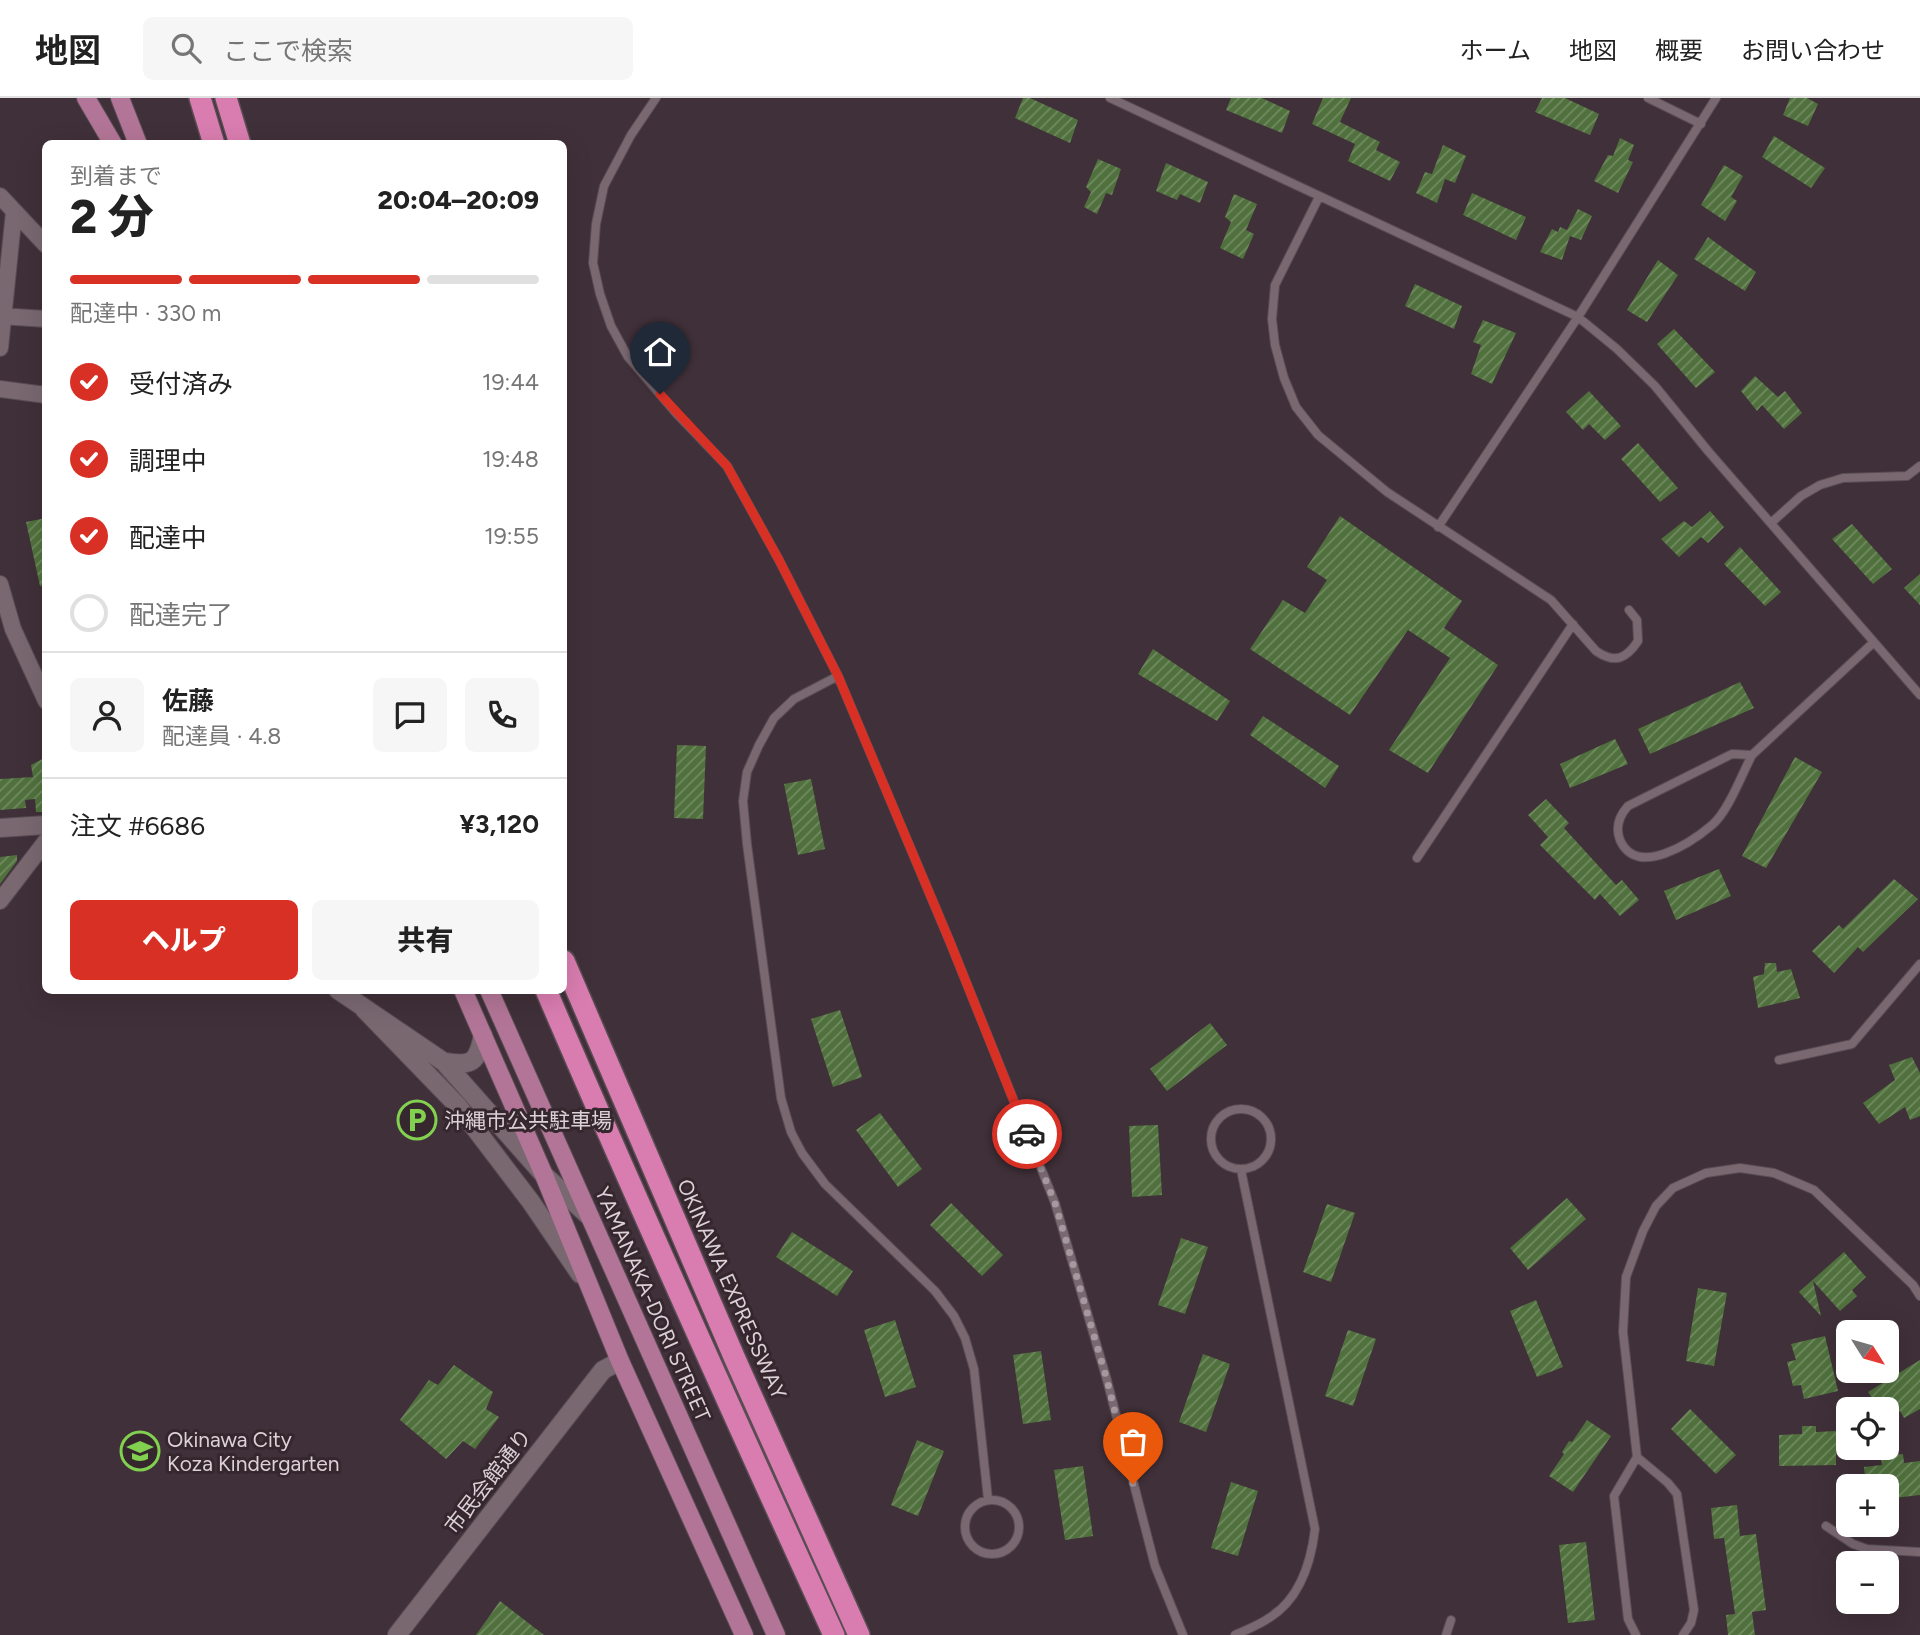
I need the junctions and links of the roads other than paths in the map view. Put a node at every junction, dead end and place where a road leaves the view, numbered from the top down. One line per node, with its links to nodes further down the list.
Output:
1 (86, 98): 12 (main road)
2 (97, 98): 13 (main road)
3 (120, 98): 14 (main road)
4 (129, 98): 15 (main road)
5 (200, 98): 16 (highway)
6 (226, 98): 17 (highway)
7 (656, 98): 35 (lane)
8 (1110, 98): 19 (lane)
9 (1648, 98): 11 (lane)
10 (1716, 98): 11 (lane)
11 (1701, 124): 23 (lane)
12 (111, 140)
13 (112, 140)
14 (137, 140)
15 (137, 140)
16 (213, 140)
17 (239, 140)
18 (0, 196): 20 (street)
19 (1319, 197): 23 (lane); 30 (lane)
20 (7, 216): 21 (street); 22 (street)
21 (42, 242)
22 (2, 316): 24 (street); 25 (street)
23 (1578, 317): 29 (lane); 30 (lane)
24 (42, 319)
25 (0, 348)
26 (0, 390): 27 (street)
27 (42, 395)
28 (1920, 466): 29 (lane)
29 (1771, 523): 34 (lane)
30 (1438, 527): 33 (lane)
31 (0, 584): 36 (street)
32 (1629, 610): 33 (lane)
33 (1573, 624): 42 (lane)
34 (1874, 642): 37 (lane); 38 (lane)
35 (838, 676): 64 (lane); 73 (lane)
36 (42, 692)
37 (1920, 695)
38 (1752, 755): 38 (lane)
39 (42, 825): 40 (street)
40 (0, 828)
41 (42, 846): 43 (street)
42 (1417, 858)
43 (0, 901)
44 (1920, 964): 52 (lane)
45 (567, 968): 72 (highway, OKINAWA EXPRESSWAY)
46 (343, 994): 50 (street)
47 (465, 994): 51 (main road)
48 (491, 994): 54 (main road, YAMANAKA-DORI STREET)
49 (548, 994): 71 (highway)
50 (364, 1009): 53 (street); 58 (street)
51 (483, 1035): 53 (street); 56 (main road)
52 (1779, 1060)
53 (444, 1062): 56 (street)
54 (532, 1090): 57 (street); 59 (main road, YAMANAKA-DORI STREET)
55 (1241, 1170): 55 (lane); 74 (lane)
56 (544, 1175): 57 (main road)
57 (557, 1195): 58 (street); 59 (street); 60 (main road)
58 (531, 1202): 60 (street)
59 (590, 1216): 70 (main road, YAMANAKA-DORI STREET)
60 (593, 1293): 62 (main road)
61 (1920, 1296): 63 (lane)
62 (620, 1361): 68 (street, 市民会館通り); 69 (main road)
63 (1637, 1457): 76 (lane); 77 (lane)
64 (988, 1499): 64 (lane)
65 (1826, 1526): 66 (lane)
66 (1920, 1552)
67 (1451, 1620): 75 (lane)
68 (397, 1635)
69 (744, 1635)
70 (776, 1635)
71 (834, 1635)
72 (859, 1635)
73 (1183, 1635)
74 (1235, 1635)
75 (1446, 1635)
76 (1636, 1635)
77 (1683, 1635)

